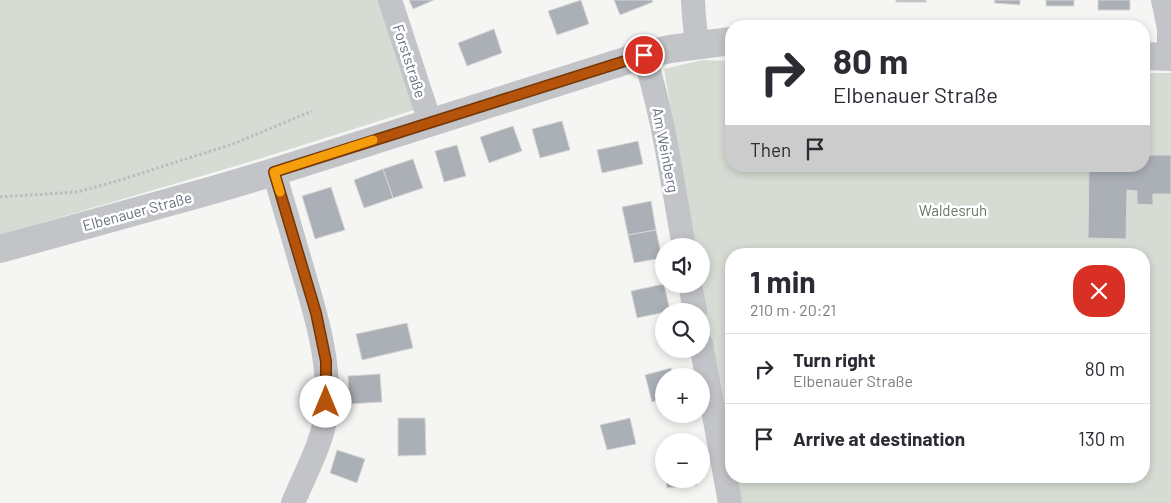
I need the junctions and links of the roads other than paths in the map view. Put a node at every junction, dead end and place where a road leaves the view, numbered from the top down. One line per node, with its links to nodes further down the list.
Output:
1 (390, 0): 8 (street, Forststraße)
2 (693, 0): 5 (street)
3 (1163, 0): 7 (street)
4 (725, 42): 5 (street, Elbenauer Straße)
5 (697, 45): 6 (street, Elbenauer Straße)
6 (644, 55): 8 (street, Elbenauer Straße); 10 (street, Am Weinberg)
7 (1161, 57)
8 (430, 122): 9 (street, Elbenauer Straße)
9 (274, 172): 11 (street, Elbenauer Straße); 15 (street)
10 (683, 238)
11 (0, 249)
12 (704, 358): 13 (street)
13 (725, 476)
14 (726, 483): 16 (street)
15 (293, 503)
16 (730, 503)

